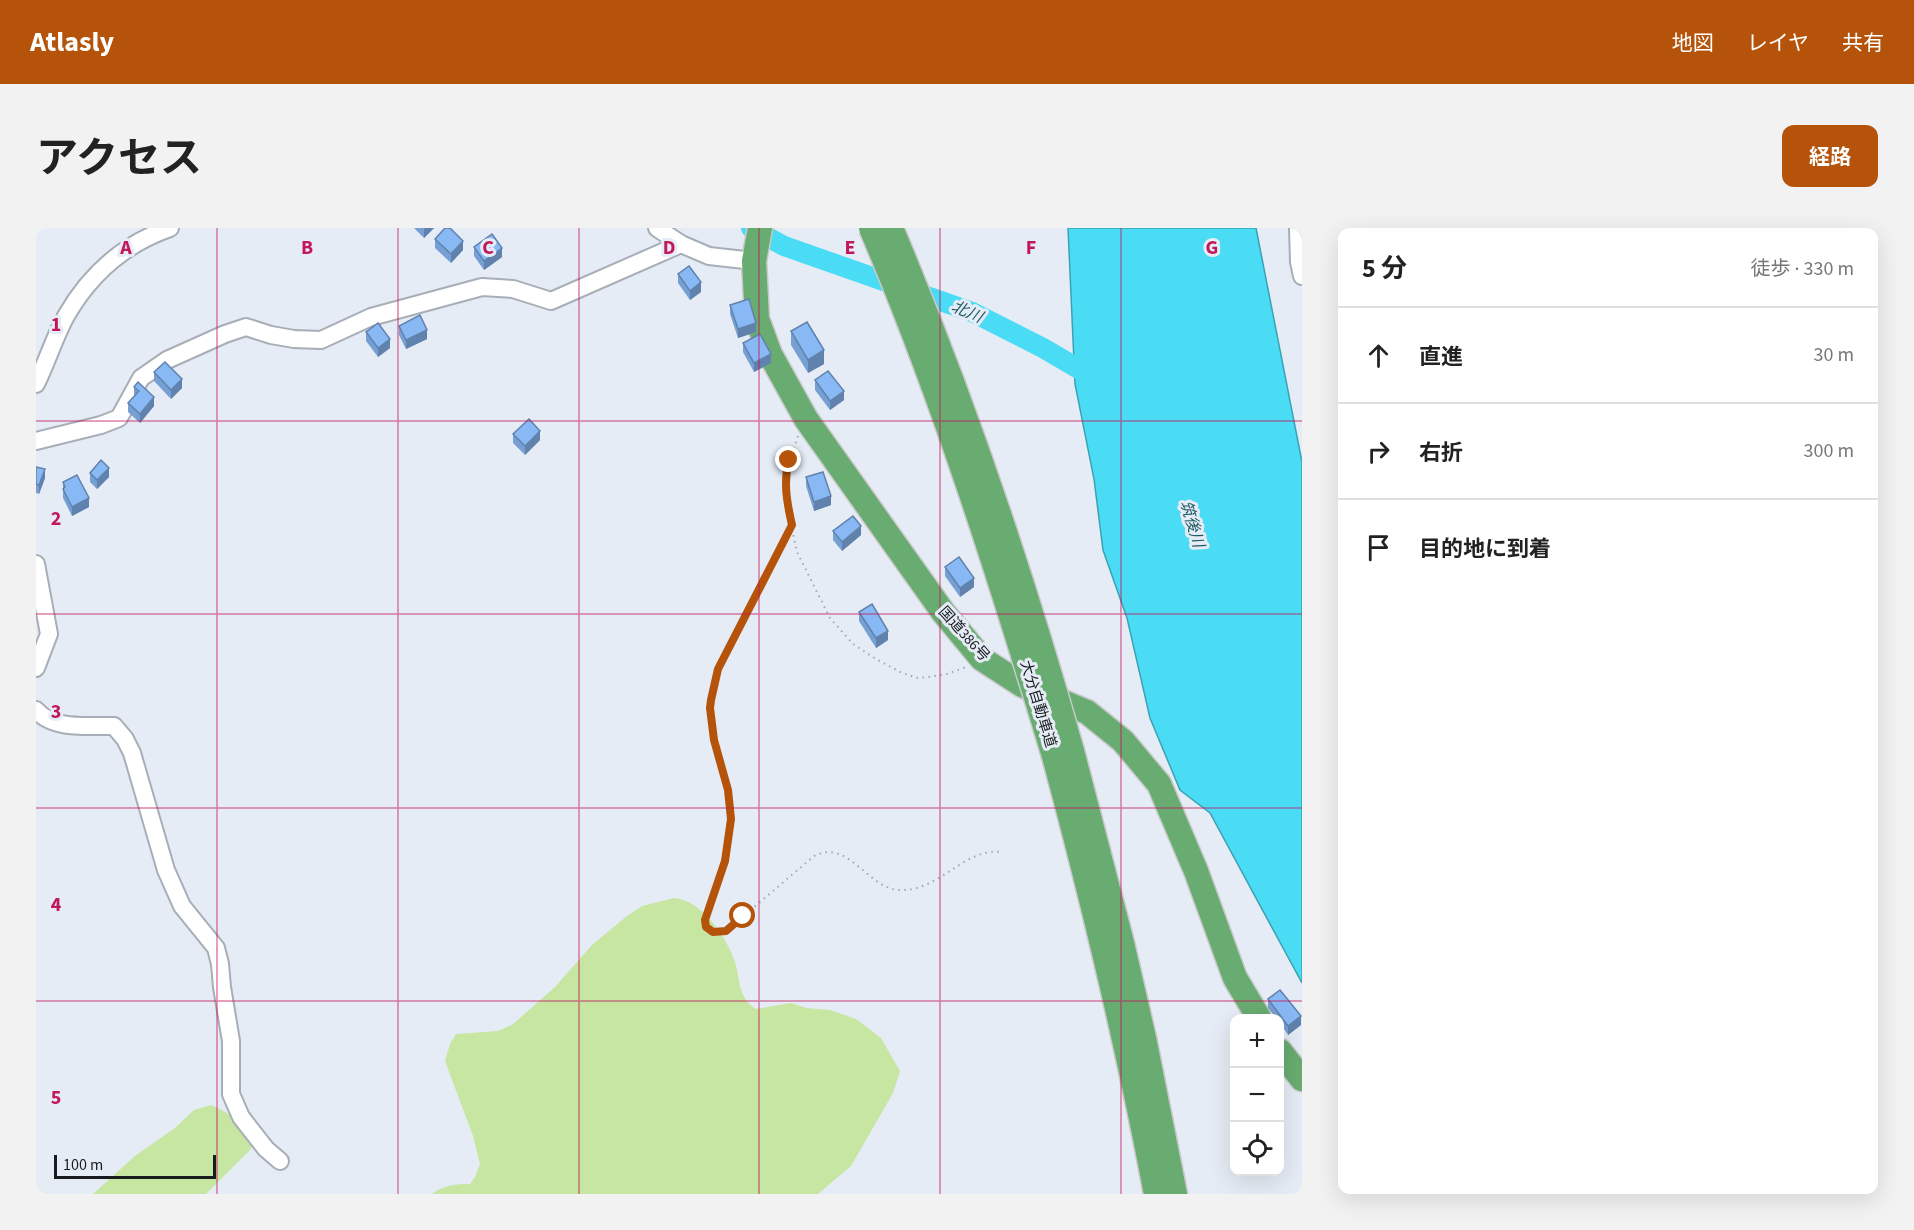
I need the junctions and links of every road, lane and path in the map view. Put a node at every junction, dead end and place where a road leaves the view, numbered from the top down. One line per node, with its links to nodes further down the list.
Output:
1 (170, 228): 10 (street)
2 (657, 228): 7 (street)
3 (760, 228): 8 (highway, 国道386号)
4 (871, 228): 18 (highway, 大分自動車道, bridge)
5 (891, 228): 18 (highway, 大分自動車道, bridge)
6 (1298, 228): 9 (street)
7 (681, 244): 8 (street); 12 (street)
8 (755, 257): 11 (highway, 国道386号)
9 (1302, 276)
10 (36, 384)
11 (806, 419): 13 (path); 15 (highway, 国道386号)
12 (36, 441)
13 (792, 525): 15 (path); 19 (path)
14 (36, 564): 16 (street)
15 (982, 659): 20 (highway, 国道386号)
16 (36, 668)
17 (36, 710): 23 (street)
18 (1063, 753): 24 (highway, 大分自動車道); 25 (highway, 大分自動車道)
19 (1002, 852)
20 (1257, 1014)
21 (1284, 1056): 22 (highway)
22 (1302, 1079)
23 (280, 1161)
24 (1156, 1194)
25 (1175, 1194)

